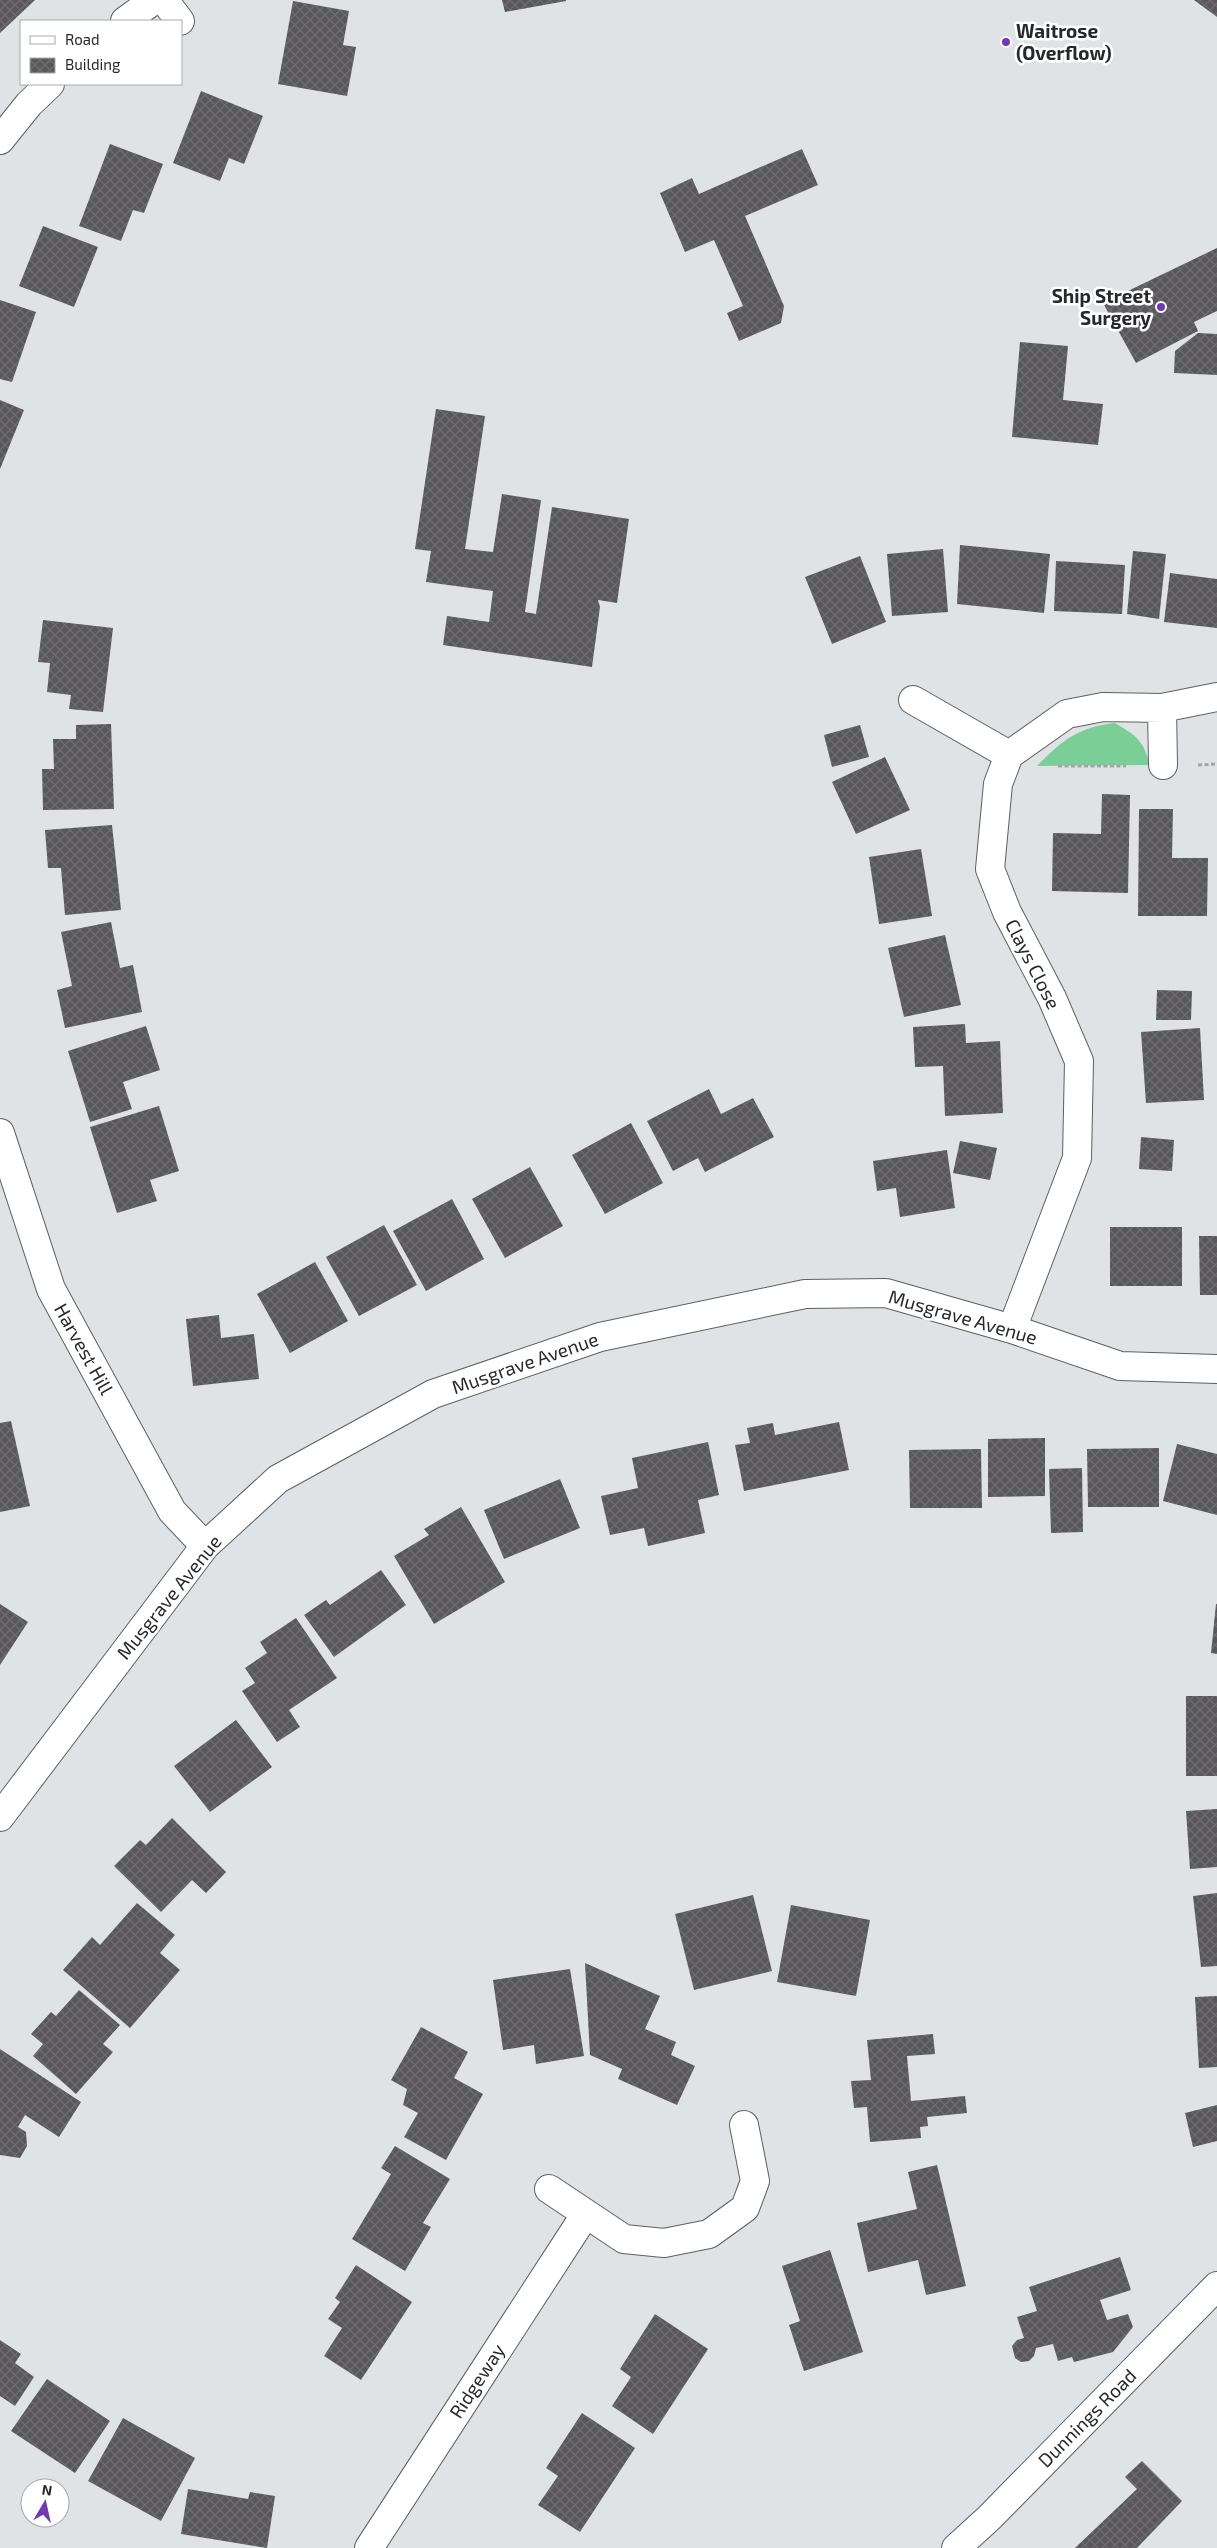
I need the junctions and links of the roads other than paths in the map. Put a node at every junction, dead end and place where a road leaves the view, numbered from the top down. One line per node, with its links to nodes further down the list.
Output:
1 (154, 0): 3 (street)
2 (164, 0): 4 (street)
3 (126, 20)
4 (179, 20)
5 (49, 85): 6 (street)
6 (0, 140)
7 (1217, 697): 9 (street)
8 (913, 700): 10 (street)
9 (1162, 708): 10 (street); 11 (street)
10 (1009, 755): 13 (street, Clays Close)
11 (1164, 765)
12 (0, 1133): 15 (street, Harvest Hill)
13 (1012, 1329): 14 (street, Musgrave Avenue); 15 (street, Musgrave Avenue)
14 (1217, 1369)
15 (205, 1546): 16 (street, Musgrave Avenue)
16 (0, 1817)
17 (744, 2125): 19 (street)
18 (549, 2189): 19 (street)
19 (585, 2215): 21 (street, Ridgeway)
20 (1217, 2286): 22 (street, Dunnings Road)
21 (369, 2548)
22 (956, 2548)

